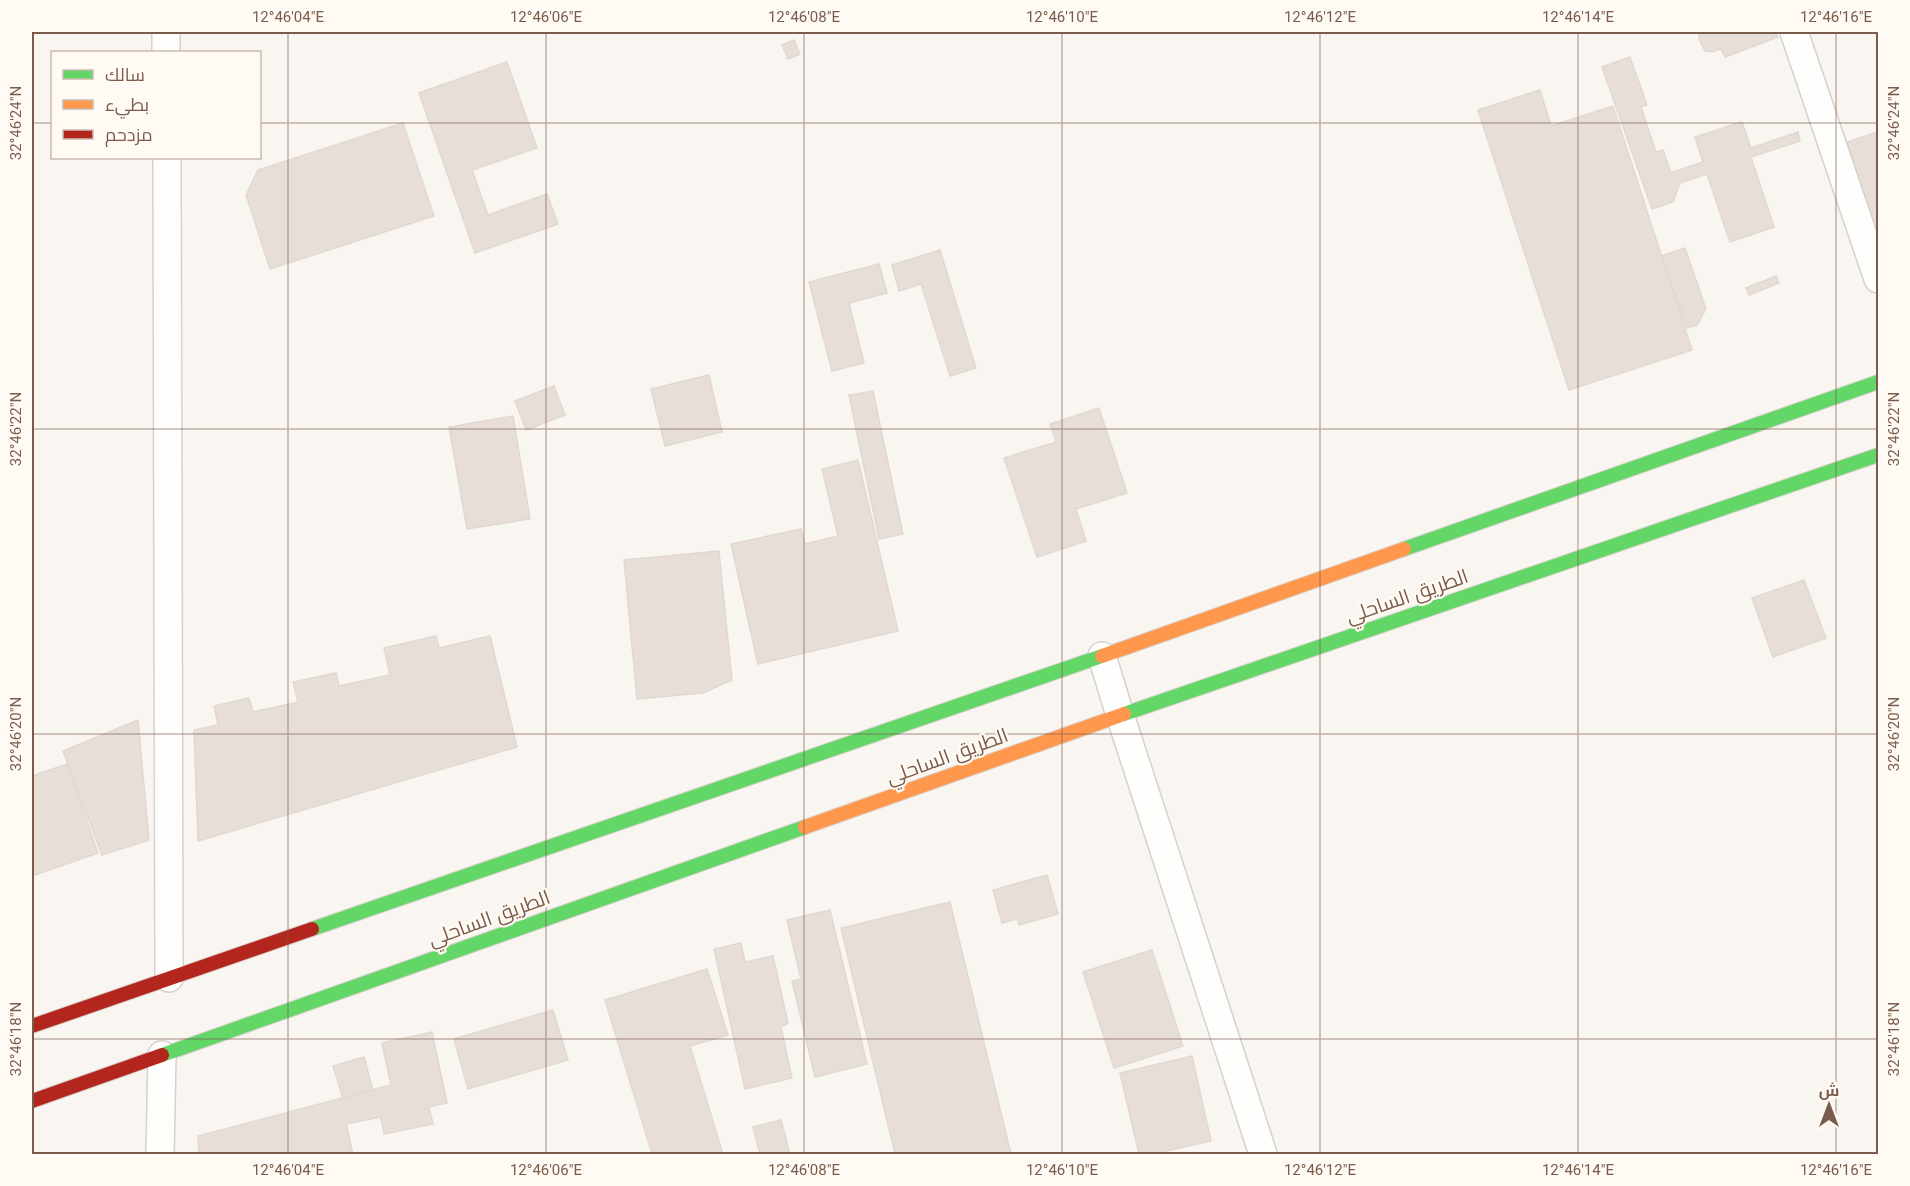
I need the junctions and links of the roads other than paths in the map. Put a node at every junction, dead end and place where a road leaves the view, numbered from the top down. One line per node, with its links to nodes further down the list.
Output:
1 (166, 32): 3 (street)
2 (1794, 32): 5 (street)
3 (166, 51)
4 (167, 159): 10 (street)
5 (1878, 279)
6 (1878, 382): 8 (highway)
7 (1878, 454): 9 (highway, الطريق الساحلي)
8 (1102, 656): 9 (street); 10 (highway)
9 (1120, 716): 12 (highway, الطريق الساحلي); 15 (street)
10 (169, 978): 11 (highway)
11 (32, 1026)
12 (162, 1054): 13 (highway, الطريق الساحلي); 14 (street)
13 (32, 1101)
14 (160, 1155)
15 (1263, 1155)

